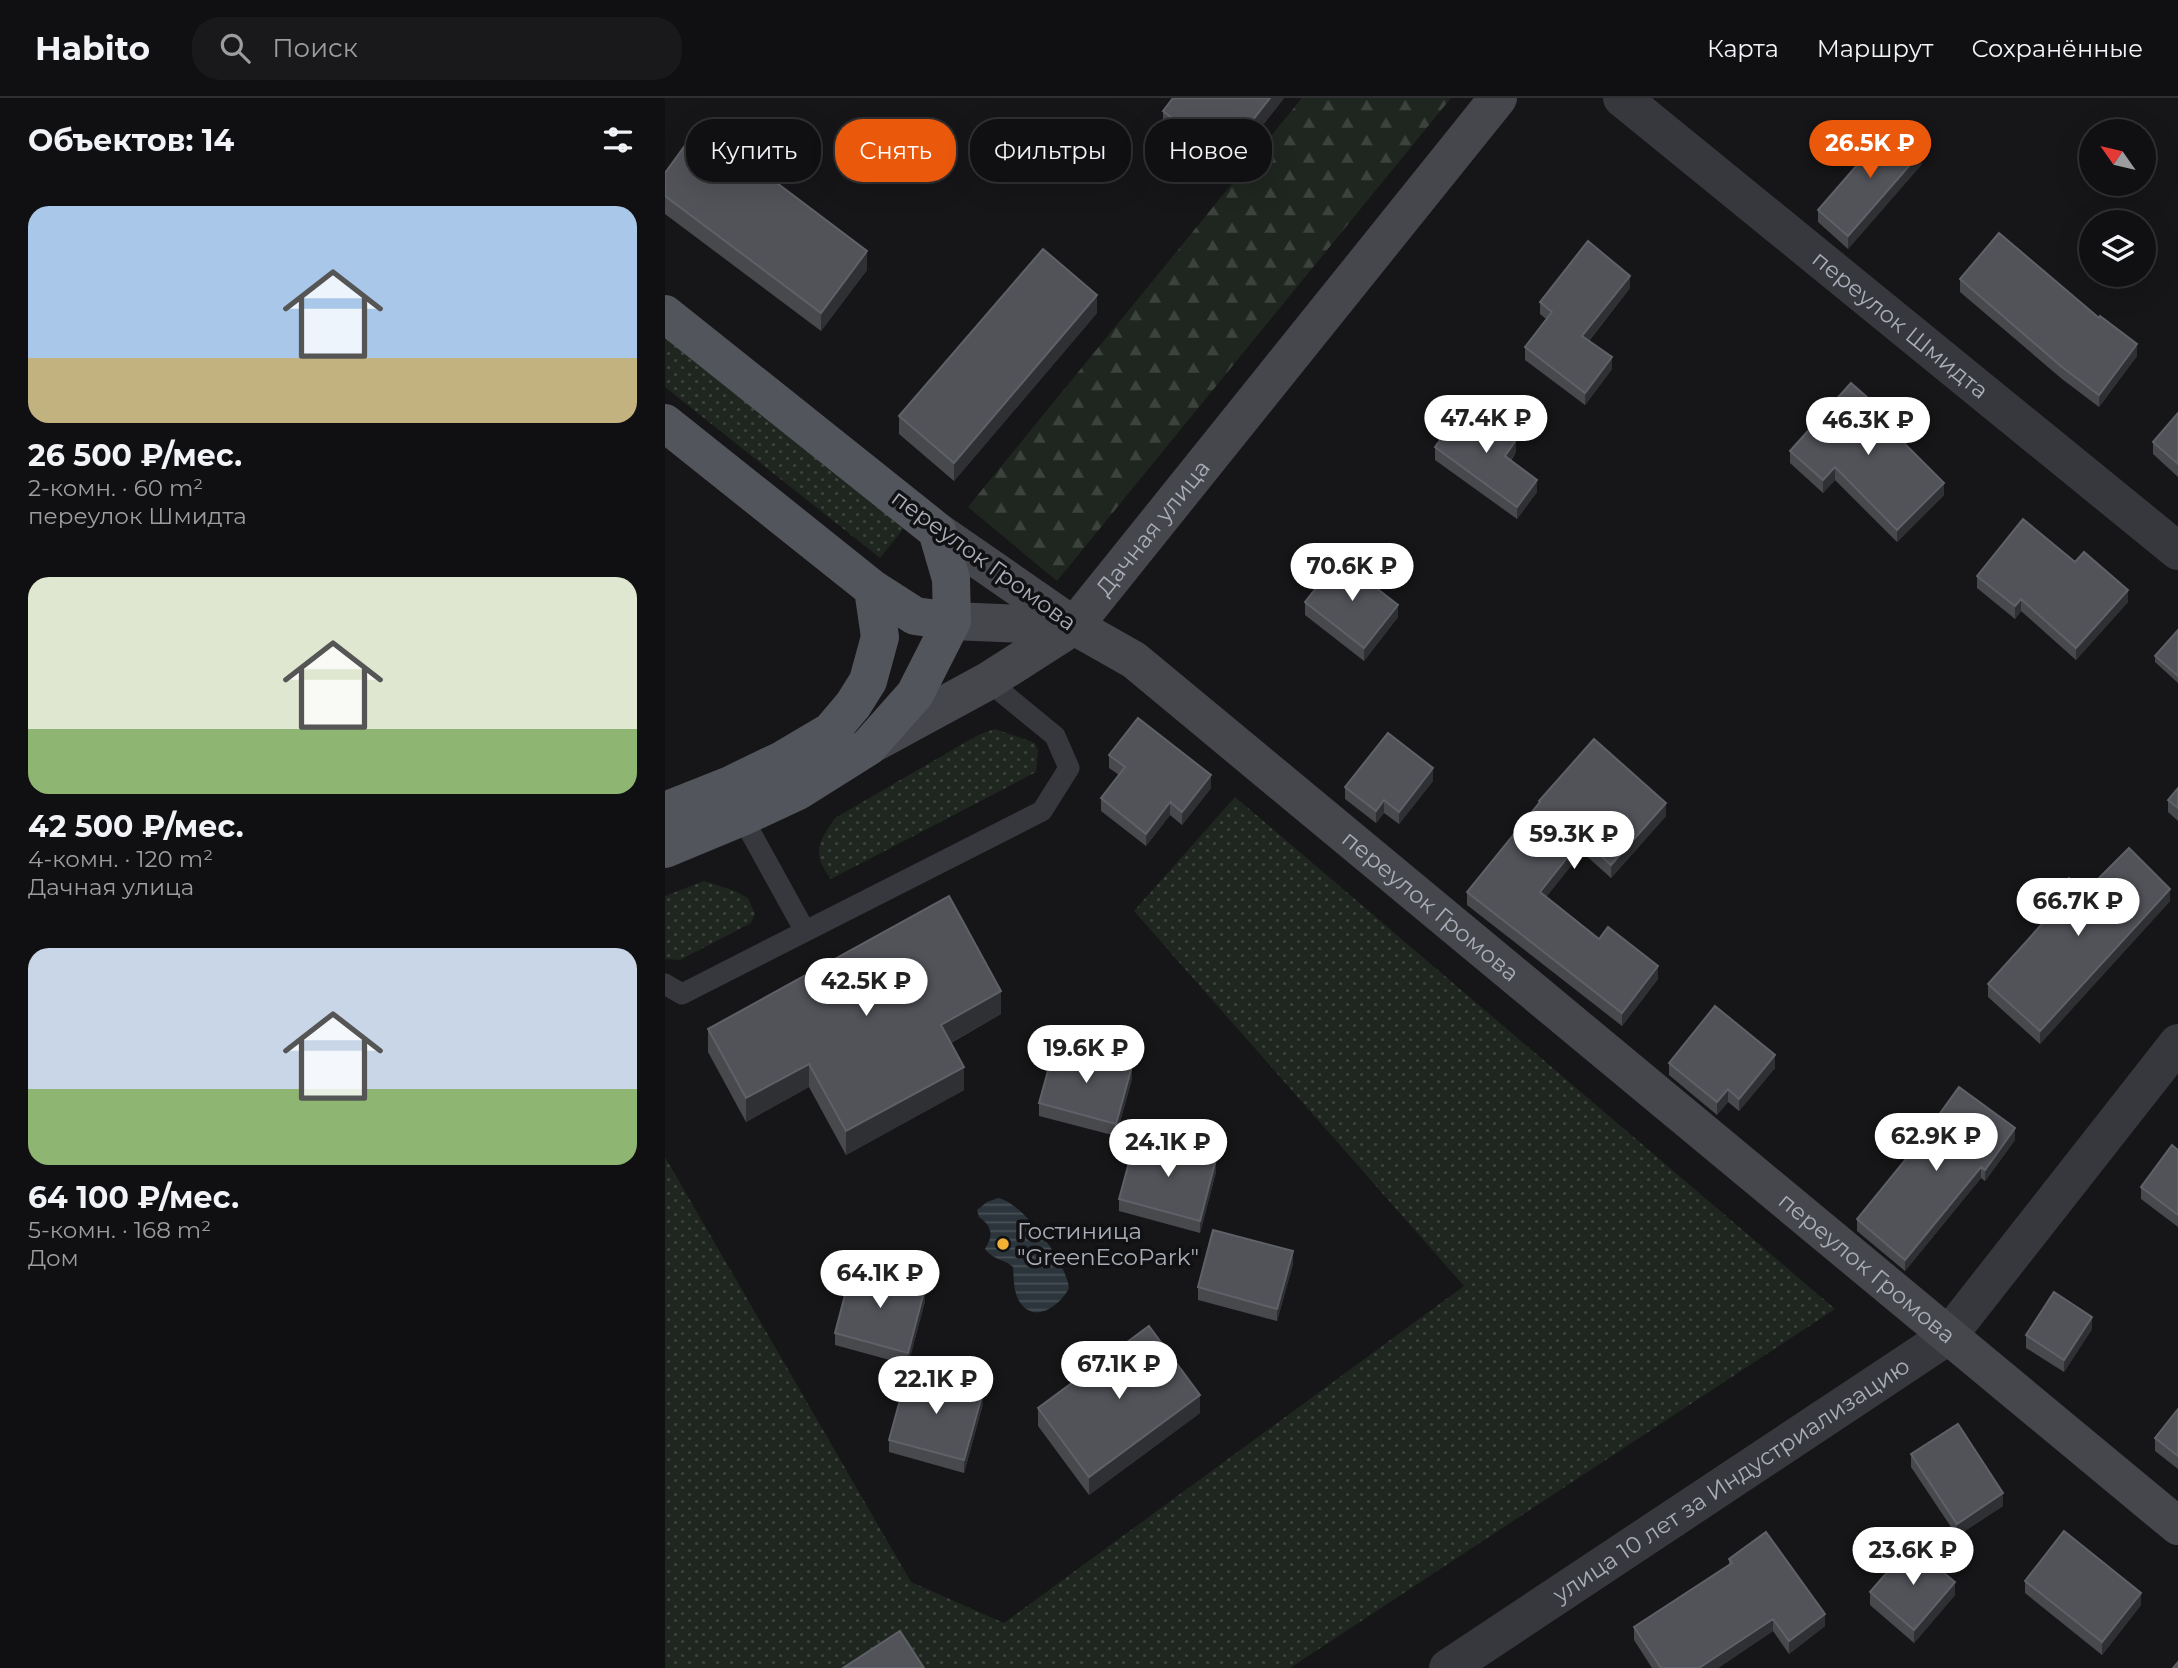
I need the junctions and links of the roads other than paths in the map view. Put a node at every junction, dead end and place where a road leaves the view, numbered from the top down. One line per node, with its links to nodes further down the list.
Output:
1 (1498, 98): 9 (street, Дачная улица)
2 (1622, 98): 6 (street, переулок Шмидта)
3 (665, 314): 5 (main road, переулок Громова)
4 (665, 424): 7 (main road)
5 (937, 531): 8 (main road); 9 (street, переулок Громова)
6 (2178, 551)
7 (873, 589): 8 (main road); 12 (main road)
8 (952, 621): 9 (street); 11 (main road)
9 (1074, 626): 10 (street, Дачная улица); 18 (street, переулок Громова)
10 (988, 681): 11 (street, Дачная улица); 15 (lane)
11 (868, 747): 13 (main road, Дачная улица)
12 (665, 811)
13 (742, 817): 14 (main road, Дачная улица); 15 (lane)
14 (665, 849)
15 (806, 931): 16 (lane)
16 (665, 984)
17 (2178, 1043): 18 (street, улица 10 лет за Индустриализацию)
18 (1948, 1336): 19 (street, переулок Громова); 20 (street, улица 10 лет за Индустриализацию)
19 (2178, 1526)
20 (1448, 1668)

